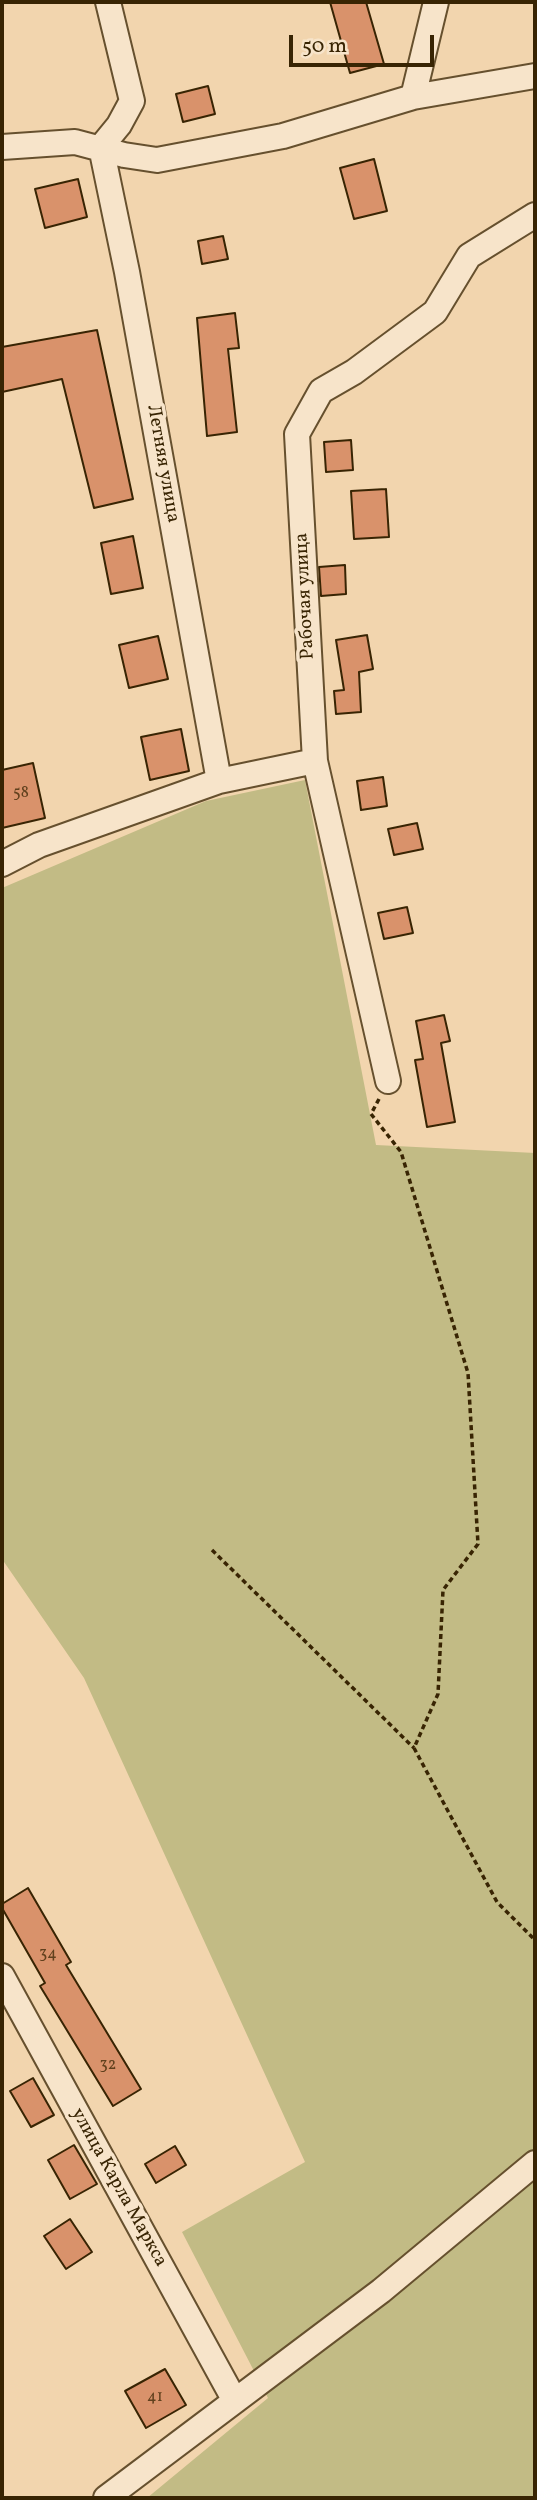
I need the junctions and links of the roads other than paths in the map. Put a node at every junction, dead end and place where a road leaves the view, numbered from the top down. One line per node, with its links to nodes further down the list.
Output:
1 (108, 2): 6 (street)
2 (436, 2): 4 (street)
3 (535, 76): 4 (street)
4 (413, 97): 6 (street)
5 (2, 147): 6 (street)
6 (101, 147): 9 (street, Летняя улица)
7 (535, 215): 8 (street, Рабочая улица)
8 (315, 761): 9 (street); 11 (street, Рабочая улица)
9 (219, 781): 10 (street)
10 (2, 864)
11 (388, 1081)
12 (2, 1976): 14 (street, улица Карла Маркса)
13 (535, 2163): 14 (street)
14 (235, 2401): 15 (street)
15 (106, 2498)

